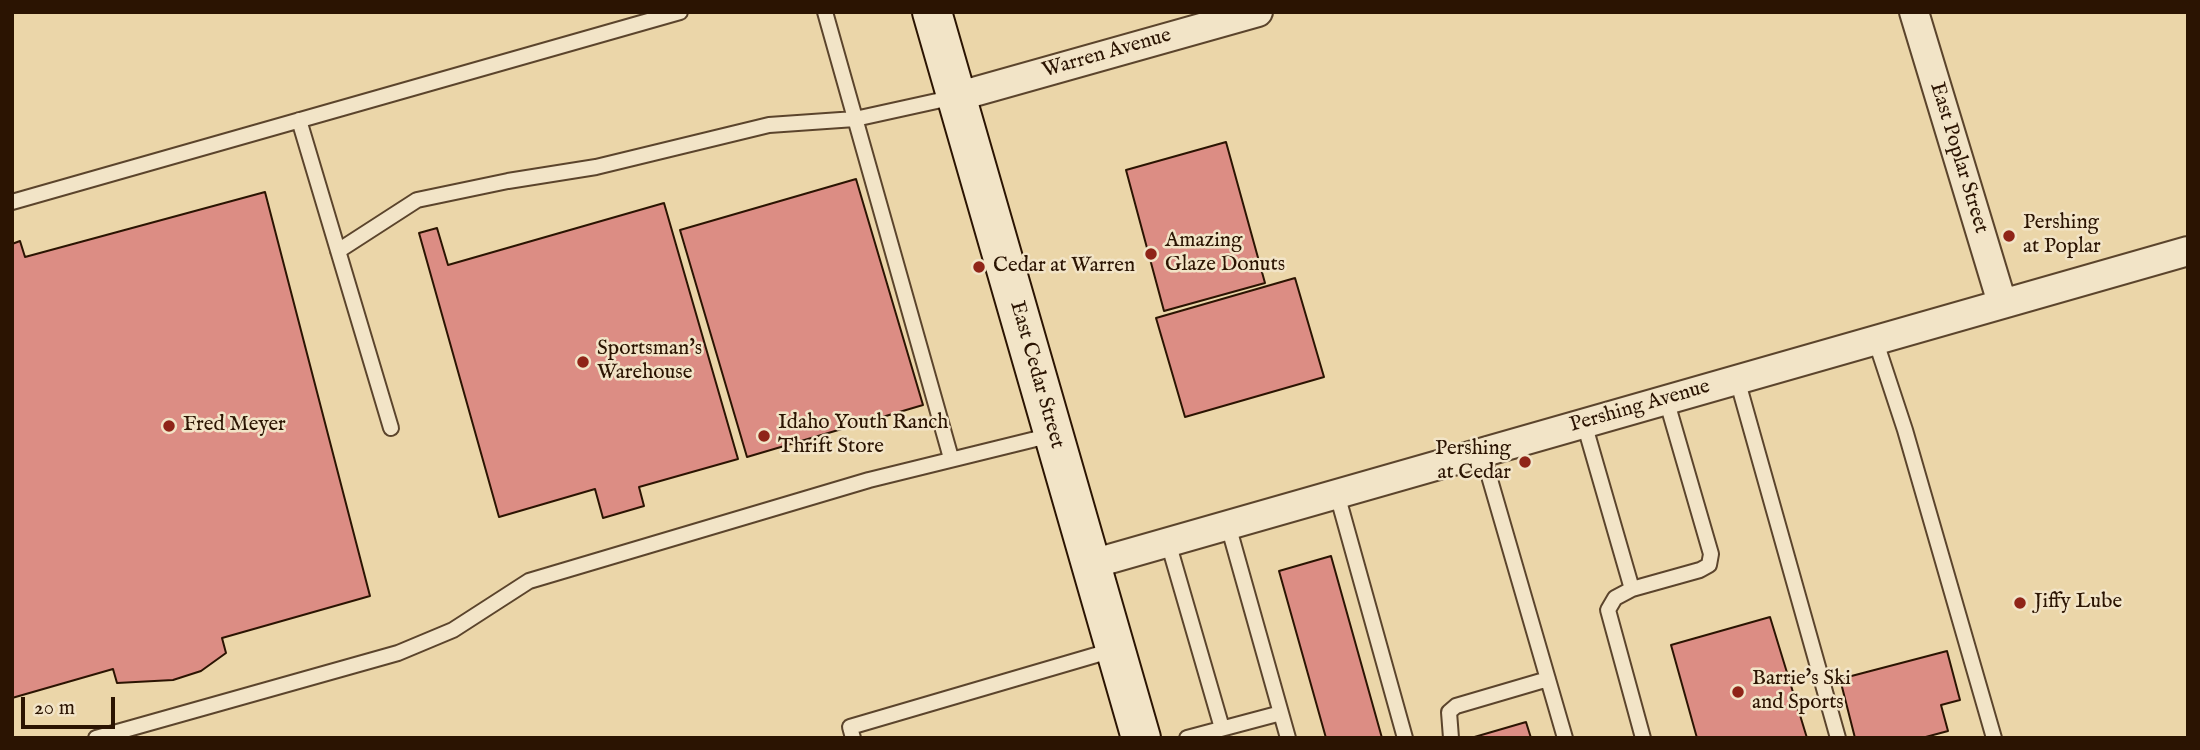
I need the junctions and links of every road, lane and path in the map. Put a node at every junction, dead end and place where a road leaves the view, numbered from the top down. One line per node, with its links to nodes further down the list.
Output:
1 (680, 12): 7 (lane)
2 (825, 12): 8 (lane)
3 (932, 12): 6 (street, East Cedar Street)
4 (1258, 12): 6 (street, Warren Avenue)
5 (1914, 12): 12 (street, East Poplar Street)
6 (956, 97): 8 (lane); 18 (street, East Cedar Street)
7 (299, 120): 9 (lane); 10 (lane)
8 (855, 120): 10 (lane); 20 (lane)
9 (12, 202)
10 (338, 251): 17 (lane)
11 (2188, 251): 12 (street, Pershing Avenue)
12 (2002, 303): 13 (street, Pershing Avenue)
13 (1875, 339): 14 (street, Pershing Avenue); 40 (lane)
14 (1737, 379): 15 (street, Pershing Avenue); 39 (lane)
15 (1666, 399): 16 (street, Pershing Avenue); 25 (lane)
16 (1584, 423): 19 (street, Pershing Avenue); 25 (lane)
17 (391, 428)
18 (1052, 435): 20 (lane); 24 (street, East Cedar Street)
19 (1482, 452): 21 (street, Pershing Avenue); 27 (lane)
20 (951, 458): 30 (lane)
21 (1337, 494): 22 (street, Pershing Avenue); 35 (lane)
22 (1228, 525): 23 (street, Pershing Avenue); 28 (lane)
23 (1168, 542): 24 (street, Pershing Avenue); 29 (lane)
24 (1092, 564): 26 (street, East Cedar Street)
25 (1632, 589): 38 (lane)
26 (1116, 649): 31 (lane); 32 (street, East Cedar Street)
27 (1548, 679): 36 (lane); 37 (lane)
28 (1281, 713): 29 (lane); 34 (lane)
29 (1222, 728): 33 (lane)
30 (96, 738)
31 (853, 738)
32 (1141, 738)
33 (1187, 738)
34 (1288, 738)
35 (1405, 738)
36 (1451, 738)
37 (1565, 738)
38 (1643, 738)
39 (1838, 738)
40 (1994, 738)

